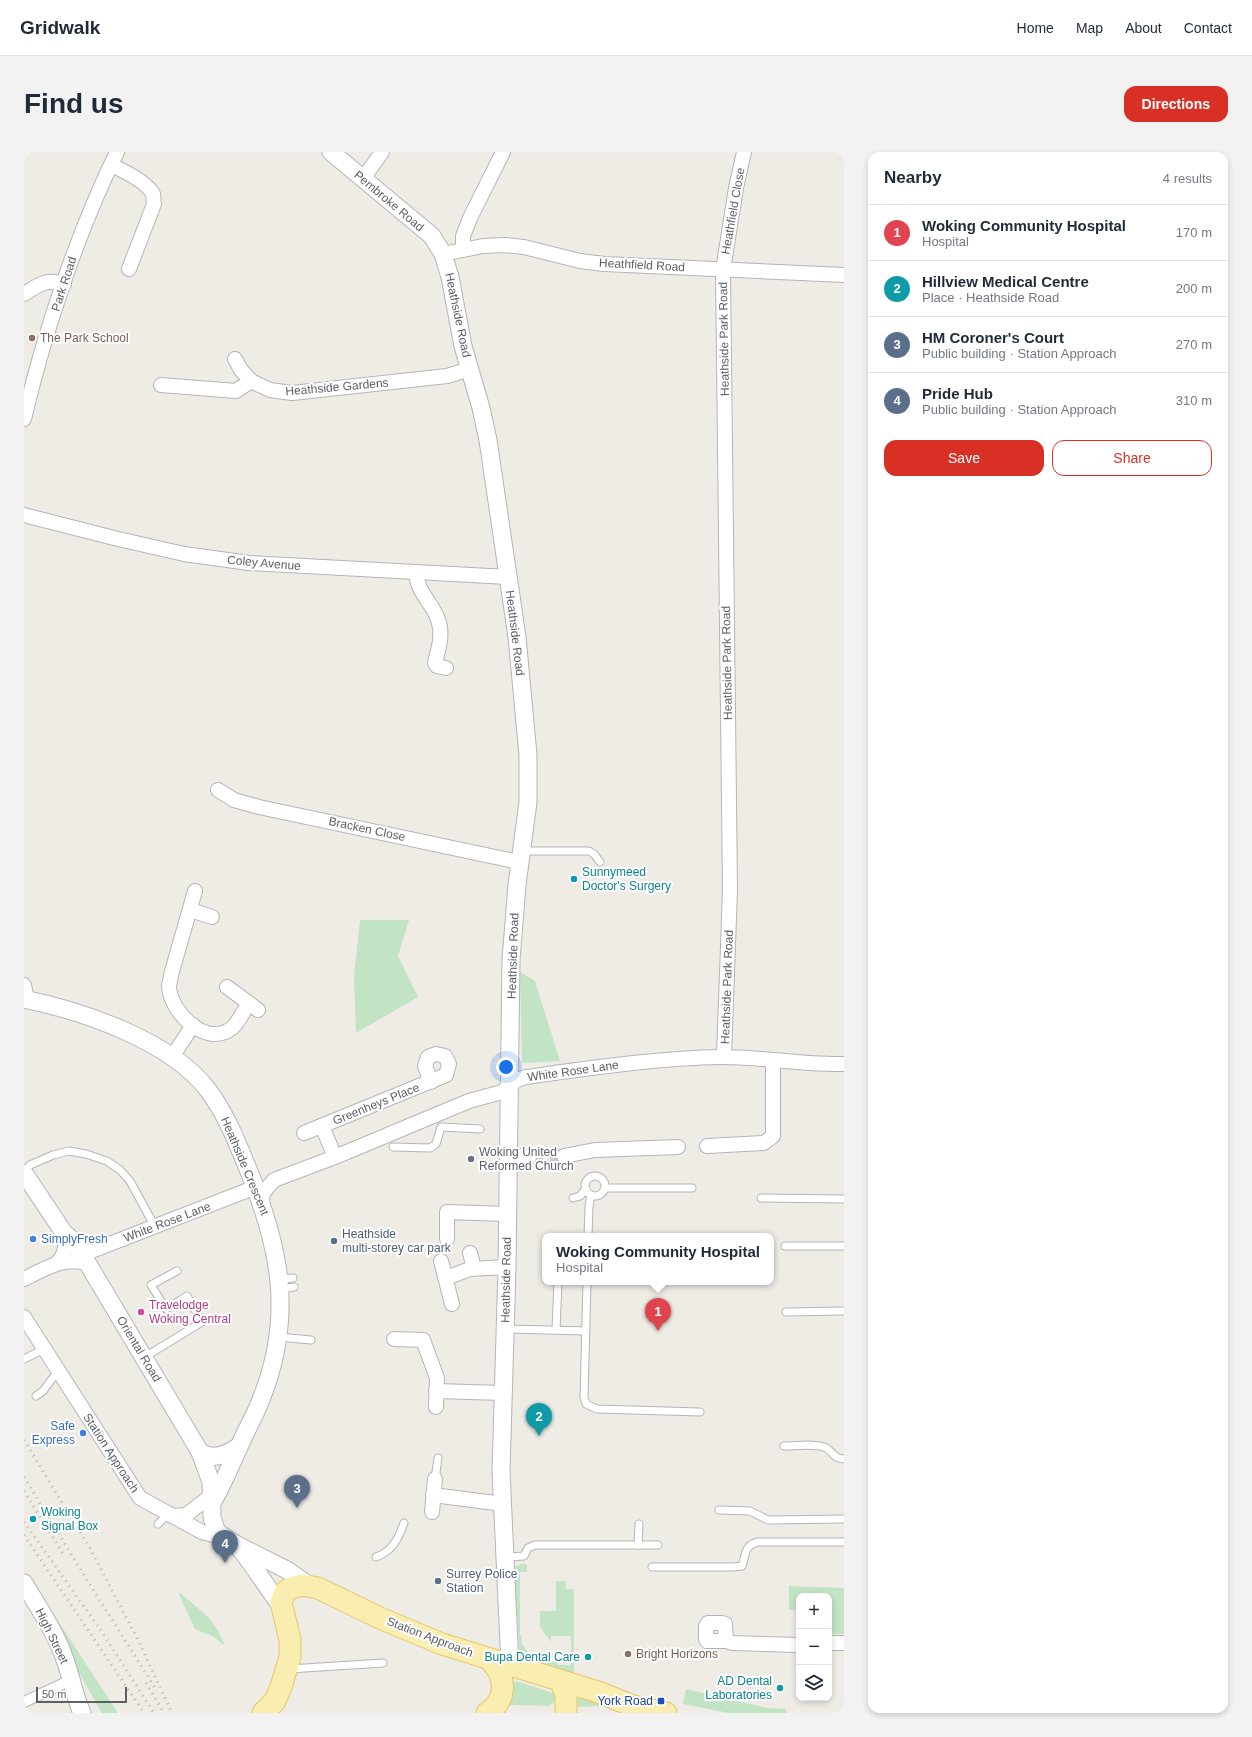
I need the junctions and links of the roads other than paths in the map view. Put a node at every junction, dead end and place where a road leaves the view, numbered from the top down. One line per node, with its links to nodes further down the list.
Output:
1 (331, 152): 6 (street, Pembroke Road)
2 (382, 152): 6 (street)
3 (504, 152): 7 (street)
4 (744, 152): 10 (street, Heathfield Close)
5 (114, 158): 9 (street); 12 (street, Park Road)
6 (363, 179): 8 (street, Pembroke Road)
7 (463, 249): 8 (street, Heathfield Road); 10 (street, Heathfield Road)
8 (443, 254): 15 (street, Heathside Road)
9 (128, 269)
10 (723, 270): 11 (street, Heathfield Road); 33 (street, Heathside Park Road)
11 (844, 275)
12 (64, 284): 13 (street); 18 (street, Park Road)
13 (24, 294)
14 (235, 359): 16 (street)
15 (470, 369): 16 (street, Heathside Gardens); 21 (street, Heathside Road)
16 (251, 380): 17 (street)
17 (161, 385)
18 (24, 419)
19 (24, 515): 20 (street, Coley Avenue)
20 (417, 572): 21 (street, Coley Avenue); 22 (street)
21 (508, 577): 24 (street, Heathside Road)
22 (446, 668)
23 (218, 790): 24 (street, Bracken Close)
24 (520, 857): 25 (lane); 37 (street, Heathside Road)
25 (600, 862)
26 (195, 891): 27 (street)
27 (190, 910): 28 (street); 31 (street)
28 (212, 917)
29 (227, 987): 31 (street)
30 (25, 995): 32 (street, Heathside Crescent)
31 (193, 1025): 32 (street)
32 (172, 1057): 49 (street, Heathside Crescent)
33 (724, 1057): 34 (street, White Rose Lane); 37 (street, White Rose Lane)
34 (773, 1061): 35 (street, White Rose Lane); 42 (street)
35 (844, 1064)
36 (431, 1082): 39 (street, Greenheys Place)
37 (510, 1086): 38 (street, White Rose Lane); 45 (street, Heathside Road)
38 (439, 1121): 40 (lane); 43 (lane); 47 (street, White Rose Lane)
39 (322, 1126): 41 (street, Greenheys Place); 47 (street, Greenheys Place)
40 (480, 1128)
41 (304, 1133)
42 (707, 1146)
43 (393, 1147)
44 (678, 1147): 46 (street)
45 (508, 1155): 48 (street); 59 (street, Heathside Road)
46 (564, 1156)
47 (335, 1157): 51 (street, White Rose Lane)
48 (529, 1158)
49 (248, 1168): 51 (street); 55 (street, Heathside Crescent)
50 (27, 1169): 60 (lane); 62 (street, Oriental Road)
51 (274, 1180): 55 (street)
52 (605, 1188): 53 (lane); 54 (lane); 54 (lane)
53 (692, 1188)
54 (588, 1192): 56 (lane); 61 (lane)
55 (259, 1194): 60 (street, White Rose Lane); 85 (street, Heathside Crescent)
56 (573, 1198)
57 (761, 1198): 58 (lane)
58 (844, 1199)
59 (507, 1214): 63 (street); 71 (street, Heathside Road)
60 (155, 1227): 66 (street, White Rose Lane)
61 (588, 1233)
62 (64, 1234): 66 (street, Oriental Road); 69 (street)
63 (447, 1239)
64 (785, 1246): 65 (lane)
65 (844, 1246)
66 (78, 1250): 70 (street, Oriental Road)
67 (470, 1253): 72 (street)
68 (441, 1261): 74 (street)
69 (57, 1263): 70 (street); 75 (street)
70 (88, 1264): 89 (street, Oriental Road)
71 (507, 1267): 72 (street); 82 (street, Heathside Road)
72 (474, 1268): 74 (street)
73 (177, 1270): 89 (lane)
74 (446, 1278): 78 (street)
75 (24, 1279)
76 (558, 1285): 83 (lane)
77 (587, 1285): 84 (lane)
78 (452, 1304)
79 (844, 1311): 80 (lane)
80 (786, 1312)
81 (24, 1317): 88 (street, Station Approach)
82 (506, 1329): 83 (lane); 93 (street, Heathside Road)
83 (556, 1330): 84 (lane)
84 (586, 1331): 96 (lane)
85 (278, 1337): 87 (lane); 97 (street, Heathside Crescent)
86 (394, 1339): 92 (street)
87 (311, 1340)
88 (44, 1349): 90 (lane); 91 (street, Station Approach)
89 (143, 1358): 99 (street, Oriental Road)
90 (24, 1359)
91 (58, 1371): 94 (lane); 108 (street, Station Approach)
92 (436, 1391): 93 (street); 95 (street)
93 (503, 1393): 105 (street, Heathside Road)
94 (36, 1396)
95 (436, 1408)
96 (700, 1412)
97 (239, 1446): 99 (street); 104 (street, Heathside Crescent)
98 (784, 1446): 101 (lane)
99 (200, 1452): 104 (street, Oriental Road)
100 (438, 1458): 102 (lane)
101 (844, 1459)
102 (435, 1479): 103 (street)
103 (434, 1495): 105 (street); 107 (street)
104 (212, 1499): 108 (street); 112 (street, Oriental Road)
105 (503, 1504): 116 (street, Heathside Road)
106 (719, 1510): 109 (lane)
107 (432, 1512)
108 (165, 1517): 112 (street, Station Approach)
109 (844, 1520)
110 (404, 1523): 117 (lane)
111 (639, 1524): 114 (lane)
112 (230, 1541): 120 (street, Station Approach); 121 (street)
113 (844, 1542): 118 (lane)
114 (638, 1544): 115 (lane); 116 (lane)
115 (658, 1544)
116 (506, 1557): 128 (street, Heathside Road)
117 (376, 1558)
118 (652, 1567)
119 (24, 1583): 130 (street, High Street)
120 (308, 1585): 121 (main road); 126 (main road, Station Approach)
121 (282, 1607): 129 (main road)
122 (726, 1641): 125 (street)
123 (832, 1643): 124 (street)
124 (844, 1643)
125 (796, 1645)
126 (490, 1660): 128 (main road, Station Approach); 135 (main road)
127 (383, 1663): 129 (lane)
128 (510, 1666): 131 (main road, Station Approach)
129 (287, 1670): 133 (main road)
130 (71, 1680): 132 (street); 134 (street, High Street)
131 (561, 1681): 136 (main road); 137 (main road, Station Approach)
132 (24, 1702)
133 (272, 1709)
134 (82, 1713)
135 (487, 1713)
136 (566, 1713)
137 (666, 1713)

